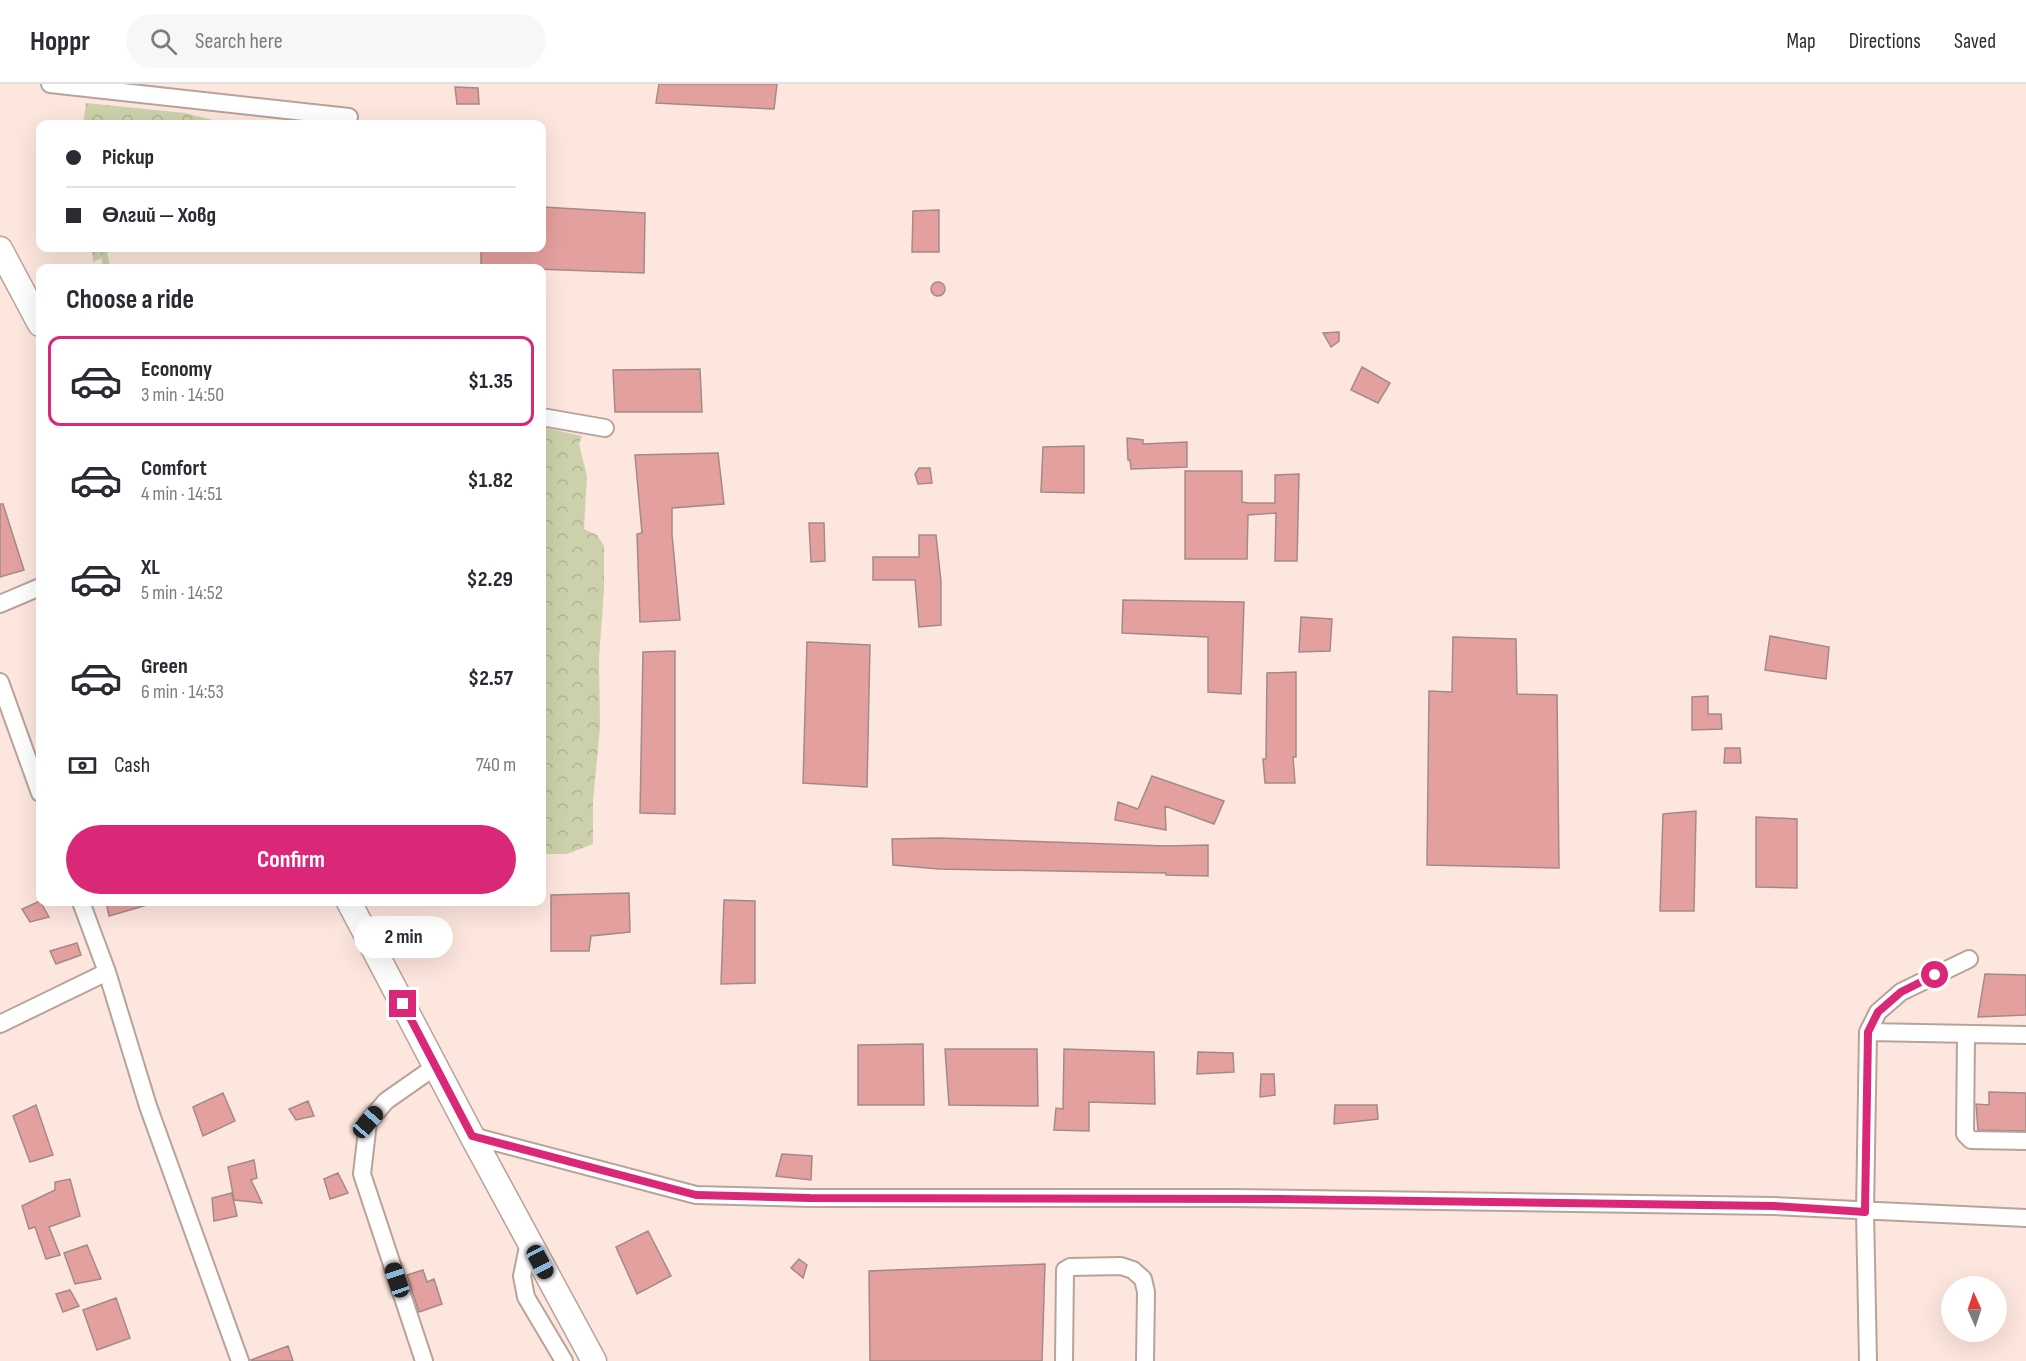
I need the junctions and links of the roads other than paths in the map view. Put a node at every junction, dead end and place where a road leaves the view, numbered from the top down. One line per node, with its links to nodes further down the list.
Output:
1 (50, 84): 2 (street)
2 (349, 117)
3 (0, 249): 4 (highway)
4 (36, 316)
5 (546, 418): 6 (street)
6 (605, 428)
7 (36, 589): 8 (street)
8 (0, 604)
9 (0, 682): 10 (street)
10 (36, 782)
11 (82, 906): 14 (street)
12 (351, 906): 19 (highway)
13 (1970, 959): 16 (street)
14 (107, 972): 15 (street); 25 (street)
15 (0, 1024)
16 (1868, 1032): 17 (street); 22 (street)
17 (1966, 1034): 18 (street); 21 (street)
18 (2026, 1035)
19 (436, 1066): 20 (highway); 26 (street)
20 (472, 1136): 22 (street); 24 (highway)
21 (2026, 1141)
22 (1865, 1212): 23 (street); 31 (street)
23 (2026, 1218)
24 (529, 1242): 27 (street); 28 (highway)
25 (240, 1361)
26 (424, 1361)
27 (564, 1361)
28 (594, 1361)
29 (1064, 1361): 30 (street)
30 (1145, 1361)
31 (1868, 1361)

